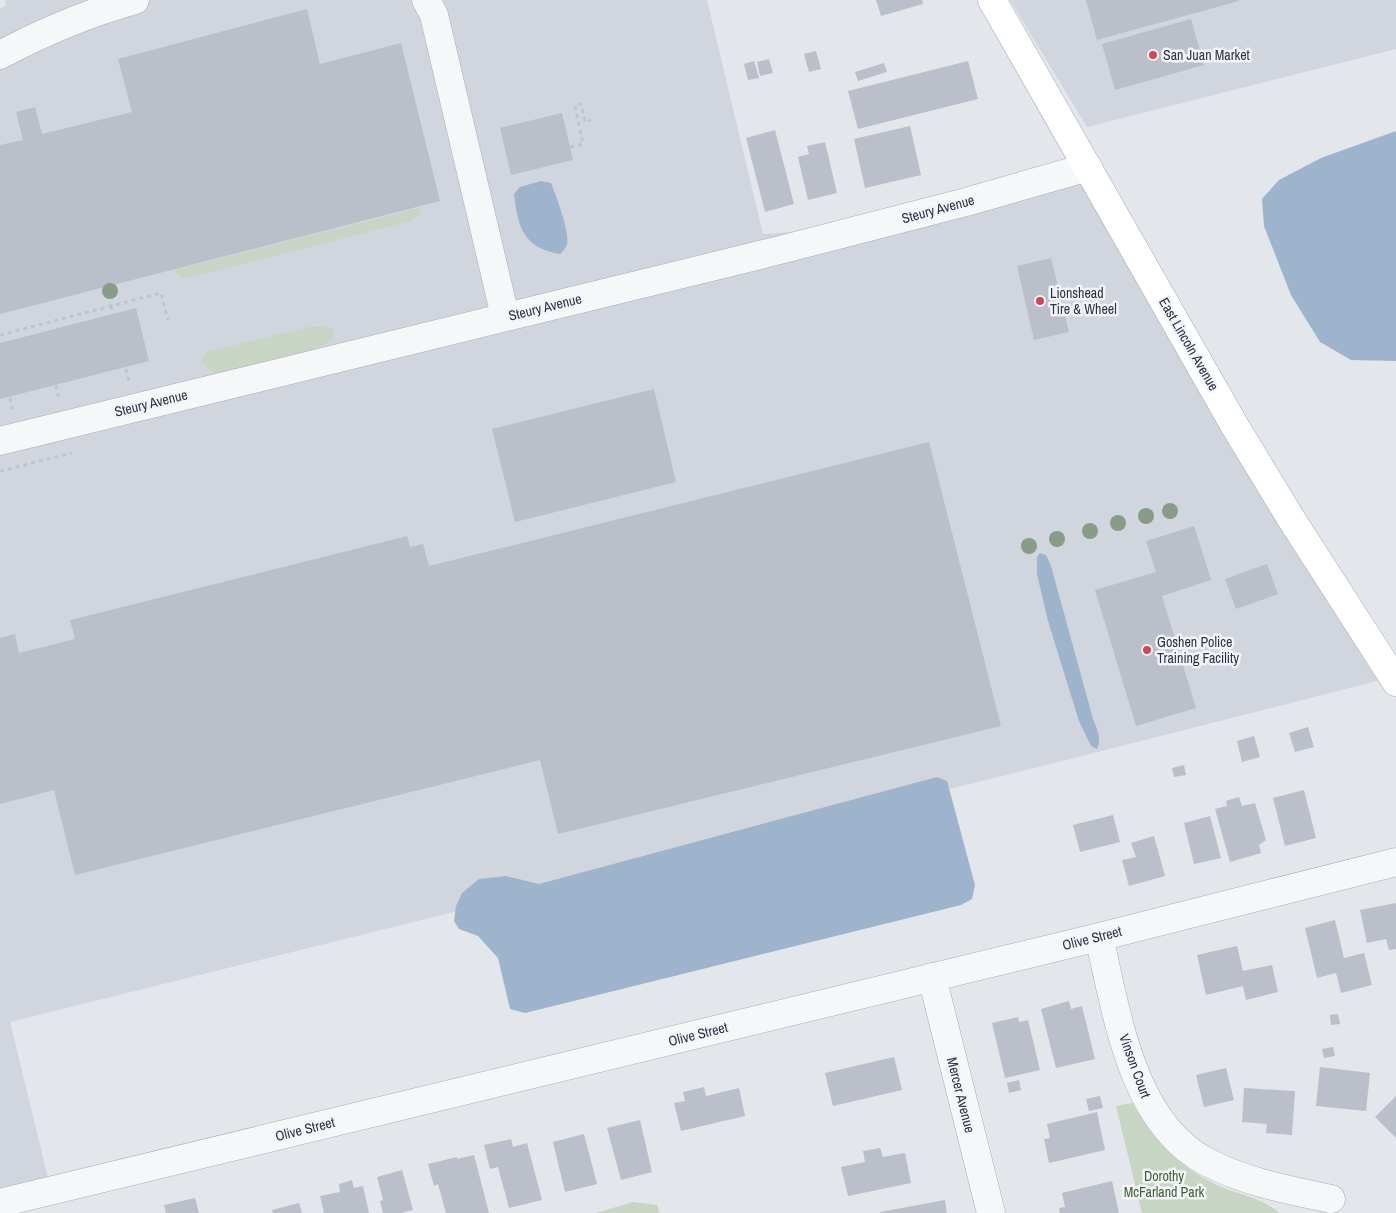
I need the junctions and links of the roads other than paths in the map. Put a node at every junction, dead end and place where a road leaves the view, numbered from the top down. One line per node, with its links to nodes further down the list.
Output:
1 (135, 0): 4 (street)
2 (426, 0): 6 (street)
3 (992, 0): 5 (main road, East Lincoln Avenue)
4 (0, 56)
5 (1088, 167): 6 (street, Steury Avenue); 8 (main road, East Lincoln Avenue)
6 (505, 316): 7 (street, Steury Avenue)
7 (0, 441)
8 (1396, 682)
9 (1396, 862): 10 (street, Olive Street)
10 (1098, 937): 11 (street, Olive Street); 12 (street, Vinson Court)
11 (932, 977): 13 (street, Olive Street); 14 (street, Mercer Avenue)
12 (1331, 1199)
13 (0, 1203)
14 (991, 1213)

